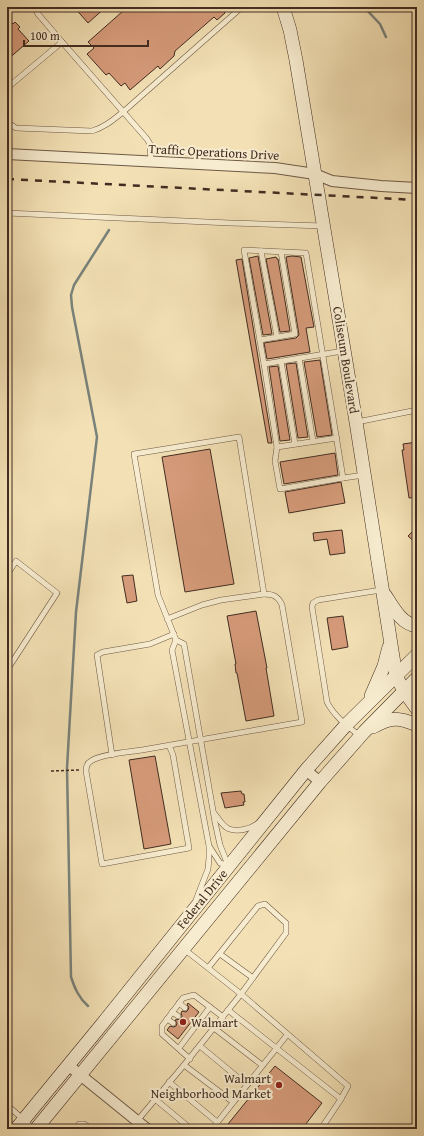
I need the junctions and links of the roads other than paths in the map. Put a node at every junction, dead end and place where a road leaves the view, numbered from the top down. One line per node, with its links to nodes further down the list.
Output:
1 (34, 7): 4 (lane)
2 (242, 7): 6 (lane)
3 (283, 7): 10 (main road, Coliseum Boulevard)
4 (62, 42): 5 (lane); 6 (lane)
5 (7, 88)
6 (123, 112): 7 (lane); 9 (lane)
7 (7, 122)
8 (7, 154): 9 (street, Traffic Operations Drive)
9 (151, 161): 10 (street, Traffic Operations Drive)
10 (315, 174): 11 (street, Traffic Operations Drive); 13 (main road, Coliseum Boulevard)
11 (417, 188)
12 (7, 212): 13 (lane)
13 (324, 226): 18 (main road, Coliseum Boulevard)
14 (261, 251): 15 (lane); 16 (lane); 17 (lane)
15 (281, 252): 16 (lane); 19 (lane)
16 (276, 337): 17 (lane)
17 (260, 340): 22 (lane)
18 (344, 351): 19 (lane); 24 (main road, Coliseum Boulevard)
19 (323, 354): 20 (lane); 25 (lane)
20 (300, 358): 21 (lane); 26 (lane)
21 (281, 361): 22 (lane); 27 (lane)
22 (264, 364): 28 (lane)
23 (417, 410): 24 (lane)
24 (356, 422): 29 (main road, Coliseum Boulevard)
25 (337, 438): 26 (lane); 30 (lane)
26 (313, 441): 27 (lane)
27 (295, 444): 28 (lane)
28 (277, 447): 30 (lane)
29 (364, 475): 30 (lane); 32 (main road, Coliseum Boulevard)
30 (343, 478)
31 (7, 575): 39 (lane)
32 (382, 589): 35 (main road); 37 (main road, Coliseum Boulevard); 45 (lane)
33 (264, 594): 34 (lane); 34 (lane); 48 (lane)
34 (168, 619): 36 (lane)
35 (417, 626)
36 (175, 637): 48 (lane); 49 (lane); 51 (lane)
37 (390, 641): 40 (main road, Coliseum Boulevard); 43 (main road)
38 (417, 655): 40 (main road, Federal Drive)
39 (7, 670)
40 (396, 676): 42 (main road, Coliseum Boulevard); 43 (main road, Federal Drive)
41 (417, 678): 42 (main road, Federal Drive)
42 (404, 691): 44 (main road, Coliseum Boulevard); 47 (main road, Federal Drive)
43 (368, 704): 45 (main road, Federal Drive)
44 (417, 708)
45 (346, 725): 47 (lane); 52 (main road, Federal Drive)
46 (417, 725): 47 (main road)
47 (362, 734): 53 (main road, Federal Drive)
48 (200, 740): 49 (lane); 54 (lane)
49 (189, 742): 50 (lane); 56 (lane)
50 (169, 745): 51 (lane); 51 (lane)
51 (112, 755)
52 (306, 770): 53 (street); 55 (main road, Federal Drive)
53 (320, 782): 58 (main road, Federal Drive)
54 (213, 811): 55 (lane); 57 (lane)
55 (266, 818): 57 (main road, Federal Drive)
56 (209, 846): 57 (lane); 59 (lane)
57 (228, 866): 58 (main road); 59 (main road, Federal Drive)
58 (241, 877): 60 (main road, Federal Drive)
59 (194, 909): 84 (main road, Federal Drive)
60 (183, 948): 62 (lane); 87 (main road, Federal Drive)
61 (220, 954): 62 (lane); 63 (lane); 63 (lane)
62 (208, 968): 64 (lane)
63 (252, 978): 64 (lane)
64 (241, 994): 68 (lane); 78 (lane)
65 (179, 1003): 66 (lane); 67 (lane); 69 (lane)
66 (210, 1007): 71 (lane); 76 (lane)
67 (185, 1008)
68 (228, 1010): 71 (lane); 82 (lane)
69 (172, 1012): 70 (lane); 72 (lane)
70 (178, 1016)
71 (223, 1017): 75 (lane)
72 (167, 1019): 73 (lane); 81 (lane)
73 (173, 1023)
74 (189, 1024): 76 (lane)
75 (214, 1028): 80 (lane); 86 (lane)
76 (194, 1029): 79 (lane)
77 (183, 1032): 79 (lane)
78 (287, 1035): 82 (lane); 91 (lane)
79 (188, 1036): 81 (lane)
80 (200, 1046): 83 (lane); 89 (lane)
81 (179, 1048): 83 (lane)
82 (276, 1048): 86 (lane); 91 (lane)
83 (190, 1059): 85 (lane)
84 (68, 1065): 87 (street); 96 (main road, Federal Drive)
85 (184, 1065): 88 (lane); 92 (lane)
86 (262, 1065): 89 (lane)
87 (80, 1075): 94 (street); 97 (main road, Federal Drive)
88 (169, 1082): 90 (lane); 95 (lane)
89 (247, 1085): 92 (lane)
90 (155, 1099): 94 (lane); 101 (lane)
91 (341, 1100): 103 (lane)
92 (233, 1102): 95 (lane)
93 (7, 1105): 96 (lane)
94 (137, 1121): 100 (street)
95 (217, 1122): 102 (lane)
96 (19, 1124): 97 (lane)
97 (35, 1129)
98 (75, 1129): 99 (lane)
99 (91, 1129)
100 (147, 1129)
101 (191, 1129)
102 (212, 1129)
103 (321, 1129)

